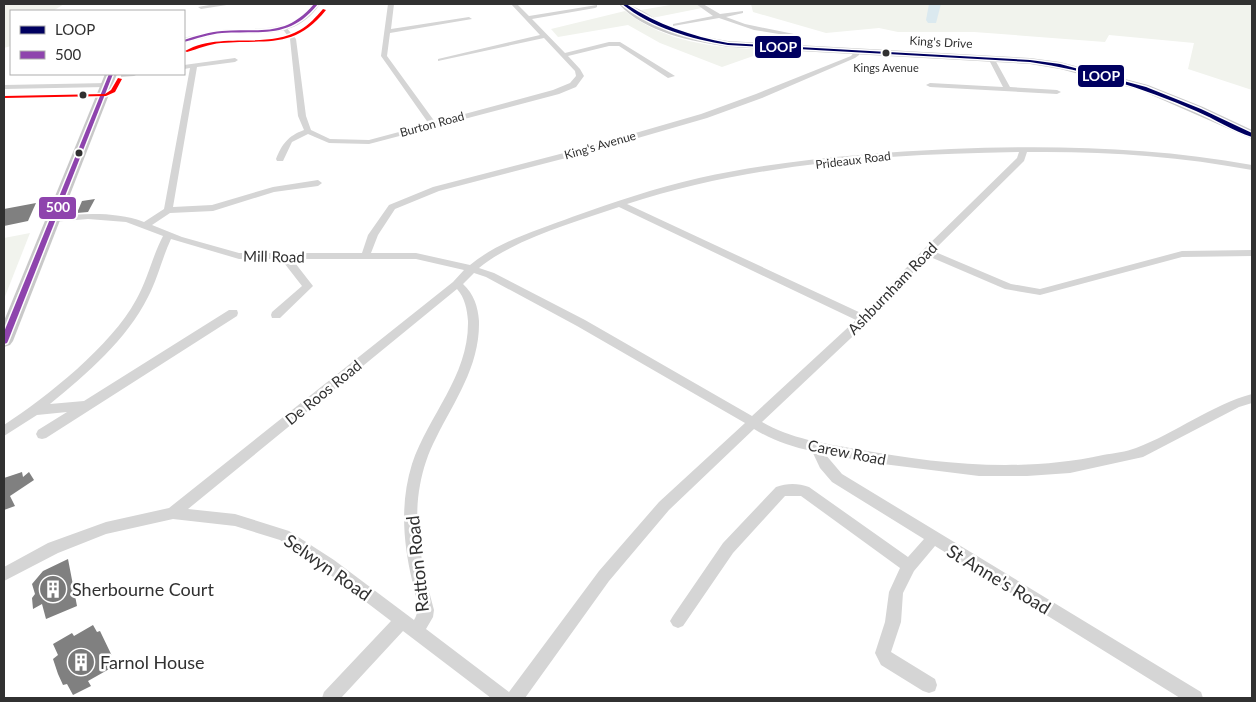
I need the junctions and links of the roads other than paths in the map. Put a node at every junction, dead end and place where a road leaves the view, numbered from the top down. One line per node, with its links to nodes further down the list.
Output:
1 (226, 4): 8 (street)
2 (316, 4): 14 (street)
3 (391, 4): 15 (street)
4 (514, 4): 11 (street, Burton Road)
5 (624, 4): 19 (main road, King's Drive)
6 (699, 4): 10 (street)
7 (595, 6): 11 (street)
8 (201, 7)
9 (741, 12): 10 (street)
10 (717, 17): 13 (street); 16 (street)
11 (528, 18): 17 (street, Burton Road)
12 (469, 19): 15 (street)
13 (676, 25)
14 (285, 28): 18 (street); 33 (street)
15 (386, 32): 32 (street)
16 (790, 34)
17 (546, 36): 20 (street, Burton Road); 23 (street)
18 (185, 41)
19 (856, 52): 21 (main road, King's Drive); 47 (street, King's Avenue)
20 (564, 55): 26 (street); 32 (street, Burton Road)
21 (991, 58): 30 (street); 34 (main road, King's Drive)
22 (235, 60): 24 (street)
23 (440, 60)
24 (194, 66): 25 (street); 40 (street)
25 (185, 67)
26 (671, 76)
27 (108, 79): 29 (street); 41 (main road)
28 (930, 85): 30 (street)
29 (4, 87)
30 (1007, 88): 31 (street)
31 (1057, 92)
32 (433, 124): 33 (street, Burton Road)
33 (308, 131): 36 (street)
34 (1252, 135)
35 (1024, 150): 37 (street, Prideaux Road); 39 (street, Prideaux Road); 44 (street, Ashburnham Road)
36 (280, 160)
37 (1252, 167)
38 (318, 183): 40 (street)
39 (618, 203): 48 (street, Prideaux Road); 52 (street)
40 (168, 210): 42 (street)
41 (52, 219): 42 (street, Mill Road); 53 (main road)
42 (146, 225): 43 (street, Mill Road)
43 (168, 235): 46 (street, Mill Road); 56 (street)
44 (926, 252): 45 (street); 52 (street, Ashburnham Road)
45 (1252, 253)
46 (285, 257): 47 (street, Mill Road); 51 (street)
47 (365, 257): 48 (street, Mill Road)
48 (471, 268): 49 (street, De Roos Road); 57 (street, Carew Road)
49 (457, 284): 61 (street, De Roos Road); 67 (street, Ratton Road)
50 (233, 313): 55 (street)
51 (276, 315)
52 (864, 319): 57 (street, Ashburnham Road)
53 (4, 341)
54 (1252, 398): 60 (street, Carew Road)
55 (87, 405): 56 (street); 59 (street)
56 (35, 410): 58 (street)
57 (756, 423): 60 (street, Carew Road); 71 (street, Ashburnham Road)
58 (4, 431)
59 (42, 434)
60 (817, 447): 62 (street, St Anne's Road)
61 (173, 513): 64 (street, Selwyn Road); 65 (street, Selwyn Road)
62 (933, 538): 63 (street); 72 (street, St Anne's Road)
63 (909, 566): 66 (street); 68 (street)
64 (4, 574)
65 (402, 620): 67 (street, Selwyn Road); 69 (street)
66 (678, 621)
67 (416, 630): 70 (street, Ratton Road)
68 (928, 685)
69 (330, 698)
70 (504, 698)
71 (515, 698)
72 (1195, 698)

